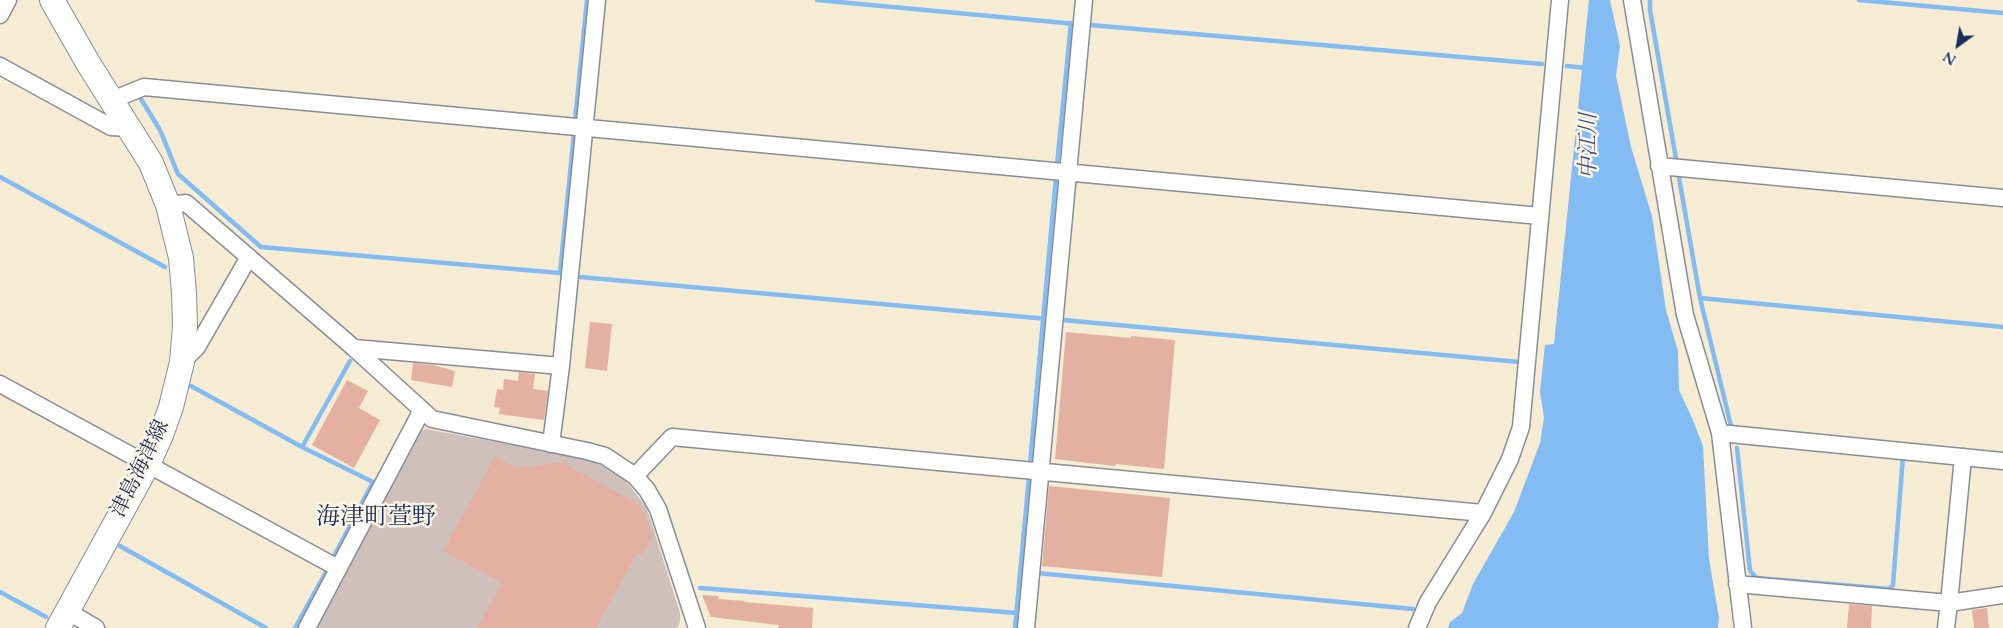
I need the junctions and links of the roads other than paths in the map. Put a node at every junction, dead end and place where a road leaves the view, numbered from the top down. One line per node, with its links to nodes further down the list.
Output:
1 (8, 0): 7 (street)
2 (52, 0): 9 (main road, 津島海津線)
3 (598, 0): 11 (street)
4 (1084, 0): 13 (street)
5 (1560, 0): 16 (street)
6 (1632, 0): 12 (street)
7 (0, 15)
8 (0, 66): 10 (street)
9 (112, 100): 10 (main road, 津島海津線); 11 (street)
10 (130, 128): 15 (main road, 津島海津線)
11 (585, 128): 13 (street); 20 (street)
12 (1659, 166): 14 (street); 23 (street)
13 (1069, 173): 16 (street); 28 (street)
14 (2003, 198)
15 (168, 205): 17 (street); 19 (main road, 津島海津線)
16 (1540, 216): 30 (street)
17 (249, 257): 18 (street); 19 (street)
18 (354, 348): 20 (street); 22 (street)
19 (182, 362): 27 (main road, 津島海津線)
20 (561, 366): 24 (street)
21 (0, 384): 27 (street)
22 (422, 410): 24 (street); 31 (street)
23 (1720, 433): 25 (street); 32 (street)
24 (551, 444): 29 (street)
25 (1963, 457): 26 (street); 34 (street)
26 (2003, 461)
27 (148, 464): 31 (street); 35 (main road, 津島海津線)
28 (1040, 472): 29 (street); 30 (street); 39 (street)
29 (635, 476): 36 (street)
30 (1483, 513): 40 (street)
31 (338, 568): 38 (street)
32 (1737, 584): 34 (street); 41 (street)
33 (2003, 596): 34 (street)
34 (1949, 602): 42 (street)
35 (62, 620): 37 (street)
36 (692, 623)
37 (96, 628)
38 (306, 628)
39 (1026, 628)
40 (1417, 628)
41 (1743, 628)
42 (1946, 628)

